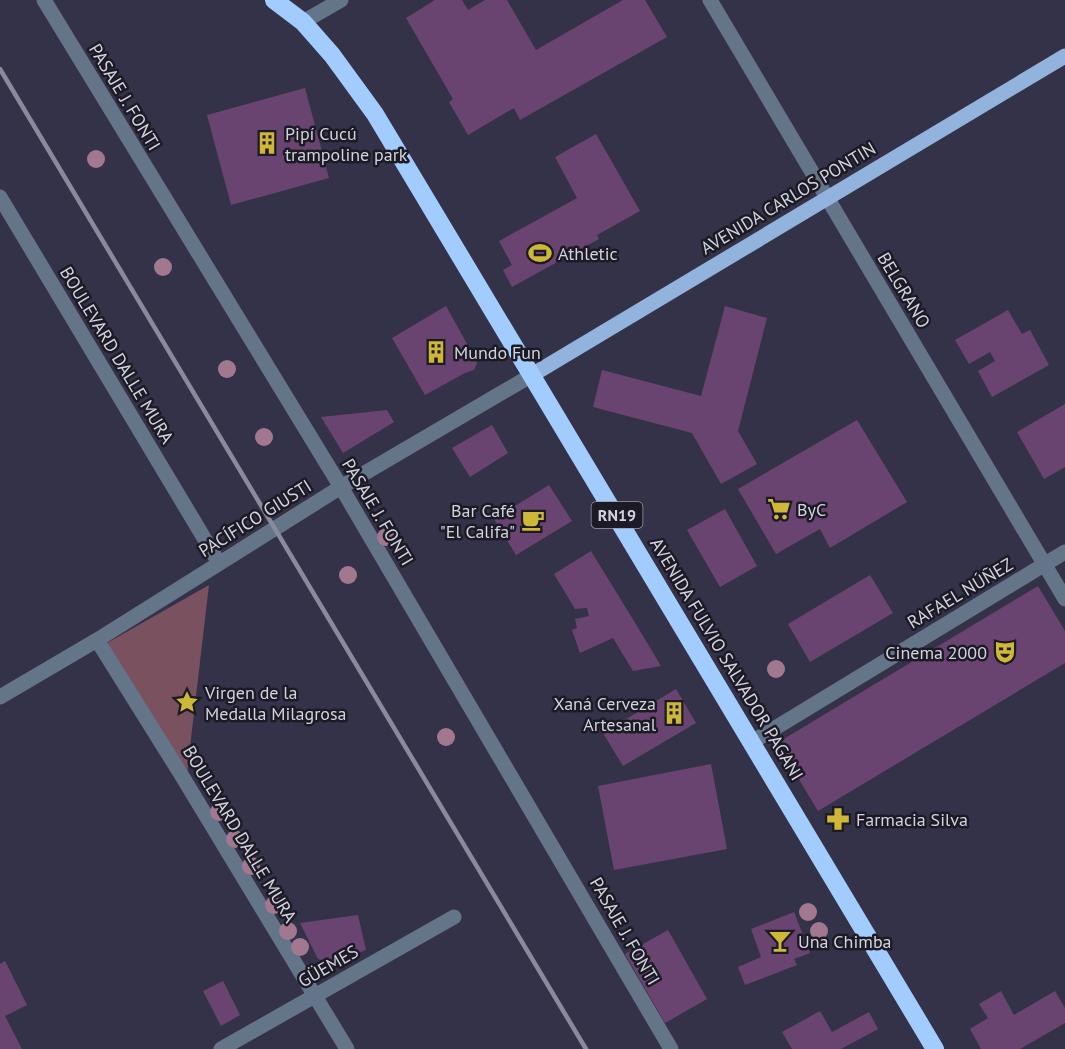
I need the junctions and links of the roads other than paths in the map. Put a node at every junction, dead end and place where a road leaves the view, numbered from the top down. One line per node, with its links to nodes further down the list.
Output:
1 (44, 0): 10 (street, PASAJE J. FONTI)
2 (274, 0): 5 (highway, AVENIDA FULVIO SALVADOR PAGANI / RN19)
3 (341, 0): 5 (street)
4 (710, 0): 8 (street, BELGRANO)
5 (303, 22): 9 (highway, AVENIDA FULVIO SALVADOR PAGANI / RN19)
6 (1065, 56): 8 (main road, AVENIDA CARLOS PONTIN)
7 (0, 197): 12 (street, BOULEVARD DALLE MURA)
8 (827, 197): 9 (main road, AVENIDA CARLOS PONTIN); 13 (street, BELGRANO)
9 (532, 375): 10 (street, PACÍFICO GIUSTI); 17 (highway, AVENIDA FULVIO SALVADOR PAGANI / RN19)
10 (340, 487): 12 (street, PACÍFICO GIUSTI); 22 (street, PASAJE J. FONTI)
11 (1065, 552): 13 (street, RAFAEL NÚÑEZ)
12 (219, 563): 15 (street, PACÍFICO GIUSTI)
13 (1044, 565): 14 (street, BELGRANO); 17 (street, RAFAEL NÚÑEZ)
14 (1065, 599)
15 (97, 640): 16 (street, PACÍFICO GIUSTI); 19 (street, BOULEVARD DALLE MURA)
16 (0, 697)
17 (752, 742): 23 (highway, AVENIDA FULVIO SALVADOR PAGANI / RN19)
18 (454, 917): 19 (street, GÜEMES)
19 (315, 996): 20 (street, GÜEMES); 21 (street, BOULEVARD DALLE MURA)
20 (221, 1049)
21 (347, 1049)
22 (671, 1049)
23 (935, 1049)

